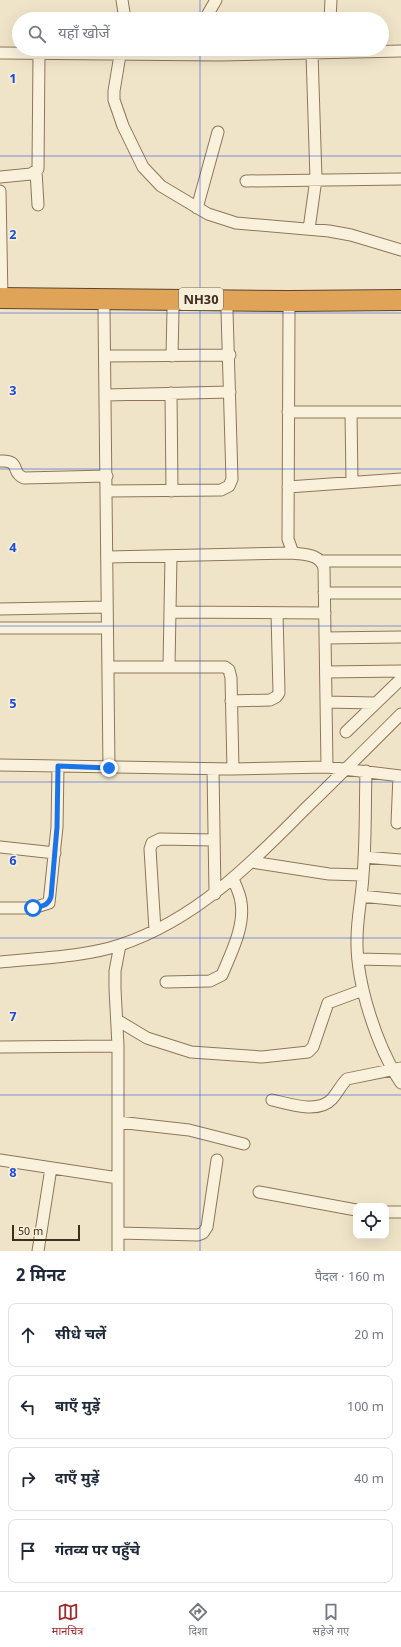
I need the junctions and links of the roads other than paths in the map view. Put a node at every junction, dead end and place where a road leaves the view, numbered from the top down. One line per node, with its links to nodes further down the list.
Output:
1 (122, 0): 4 (street)
2 (216, 0): 5 (street)
3 (331, 0): 6 (street)
4 (125, 12)
5 (209, 12)
6 (330, 12)
7 (389, 51): 8 (street)
8 (401, 51)
9 (0, 54): 10 (street)
10 (12, 54)
11 (40, 56): 15 (street)
12 (126, 56): 22 (street)
13 (312, 56): 17 (street)
14 (218, 132): 22 (street)
15 (36, 171): 16 (street); 21 (street)
16 (0, 177)
17 (316, 179): 18 (street); 19 (street); 23 (street)
18 (401, 179)
19 (246, 181)
20 (0, 191): 26 (street)
21 (38, 205)
22 (197, 208): 23 (street)
23 (309, 229): 24 (street)
24 (401, 250)
25 (401, 300): 26 (highway, NH30)
26 (1, 302): 27 (highway, NH30)
27 (104, 310): 28 (highway, NH30); 33 (street)
28 (173, 310): 29 (highway, NH30); 34 (street)
29 (228, 311): 30 (highway, NH30); 32 (street)
30 (289, 312): 31 (highway, NH30); 38 (street)
31 (401, 312)
32 (230, 355): 34 (street); 35 (street)
33 (105, 356): 34 (street); 37 (street)
34 (172, 356)
35 (230, 392): 36 (street); 46 (street)
36 (171, 393): 37 (street); 46 (street)
37 (106, 396): 42 (street)
38 (288, 412): 39 (street); 45 (street)
39 (351, 412): 40 (street); 44 (street)
40 (401, 412)
41 (0, 461): 42 (street)
42 (107, 476): 47 (street)
43 (401, 479): 44 (street)
44 (352, 482): 45 (street)
45 (288, 487): 48 (street)
46 (172, 491): 47 (street)
47 (107, 492): 50 (street)
48 (293, 553): 49 (street); 51 (street)
49 (171, 556): 50 (street); 57 (street)
50 (108, 557): 55 (street)
51 (322, 561): 52 (street); 53 (street)
52 (401, 561)
53 (324, 593): 54 (street); 59 (street)
54 (401, 593)
55 (107, 607): 56 (street); 61 (street)
56 (0, 609)
57 (170, 612): 58 (street); 64 (street)
58 (276, 613): 59 (street); 69 (street)
59 (325, 613): 63 (street)
60 (0, 628): 61 (street)
61 (107, 628): 65 (street)
62 (401, 637): 63 (street)
63 (325, 638): 67 (street)
64 (169, 666): 65 (street); 69 (street)
65 (109, 667): 77 (street)
66 (401, 671): 67 (street)
67 (326, 672): 70 (street)
68 (401, 679): 71 (street)
69 (231, 701): 79 (street)
70 (326, 702): 71 (street); 76 (street)
71 (375, 703): 73 (street)
72 (401, 714): 80 (street)
73 (346, 732)
74 (0, 765): 75 (street)
75 (58, 766): 77 (street); 86 (street)
76 (327, 767): 79 (street); 80 (street)
77 (109, 768): 78 (street)
78 (213, 769): 79 (street); 84 (street)
79 (233, 769)
80 (346, 769): 81 (street); 89 (street)
81 (366, 771): 82 (street); 87 (street)
82 (400, 776): 83 (street)
83 (397, 822)
84 (214, 840): 92 (street); 96 (street)
85 (0, 847): 86 (street)
86 (55, 853): 95 (street)
87 (364, 857): 88 (street); 90 (street)
88 (401, 860)
89 (252, 862): 90 (street); 91 (street)
90 (363, 875): 93 (street)
91 (233, 879): 92 (street); 101 (street)
92 (215, 894): 96 (street)
93 (361, 896): 94 (street); 98 (street)
94 (401, 900)
95 (0, 908)
96 (155, 930): 97 (street)
97 (120, 945): 100 (street); 103 (street)
98 (358, 959): 99 (street); 102 (street)
99 (401, 960)
100 (0, 962)
101 (166, 982)
102 (363, 990): 103 (street); 106 (street)
103 (117, 1020): 104 (street)
104 (118, 1046): 105 (street); 109 (street)
105 (0, 1047)
106 (397, 1069): 107 (street); 108 (street)
107 (401, 1083)
108 (272, 1100)
109 (118, 1122): 110 (street); 114 (street)
110 (244, 1144)
111 (0, 1160): 113 (street)
112 (217, 1160): 119 (street)
113 (51, 1168): 114 (street); 120 (street)
114 (118, 1178): 119 (street)
115 (259, 1192): 116 (street)
116 (353, 1209)
117 (389, 1212): 118 (street)
118 (401, 1212)
119 (118, 1233): 121 (street)
120 (38, 1251)
121 (118, 1251)

